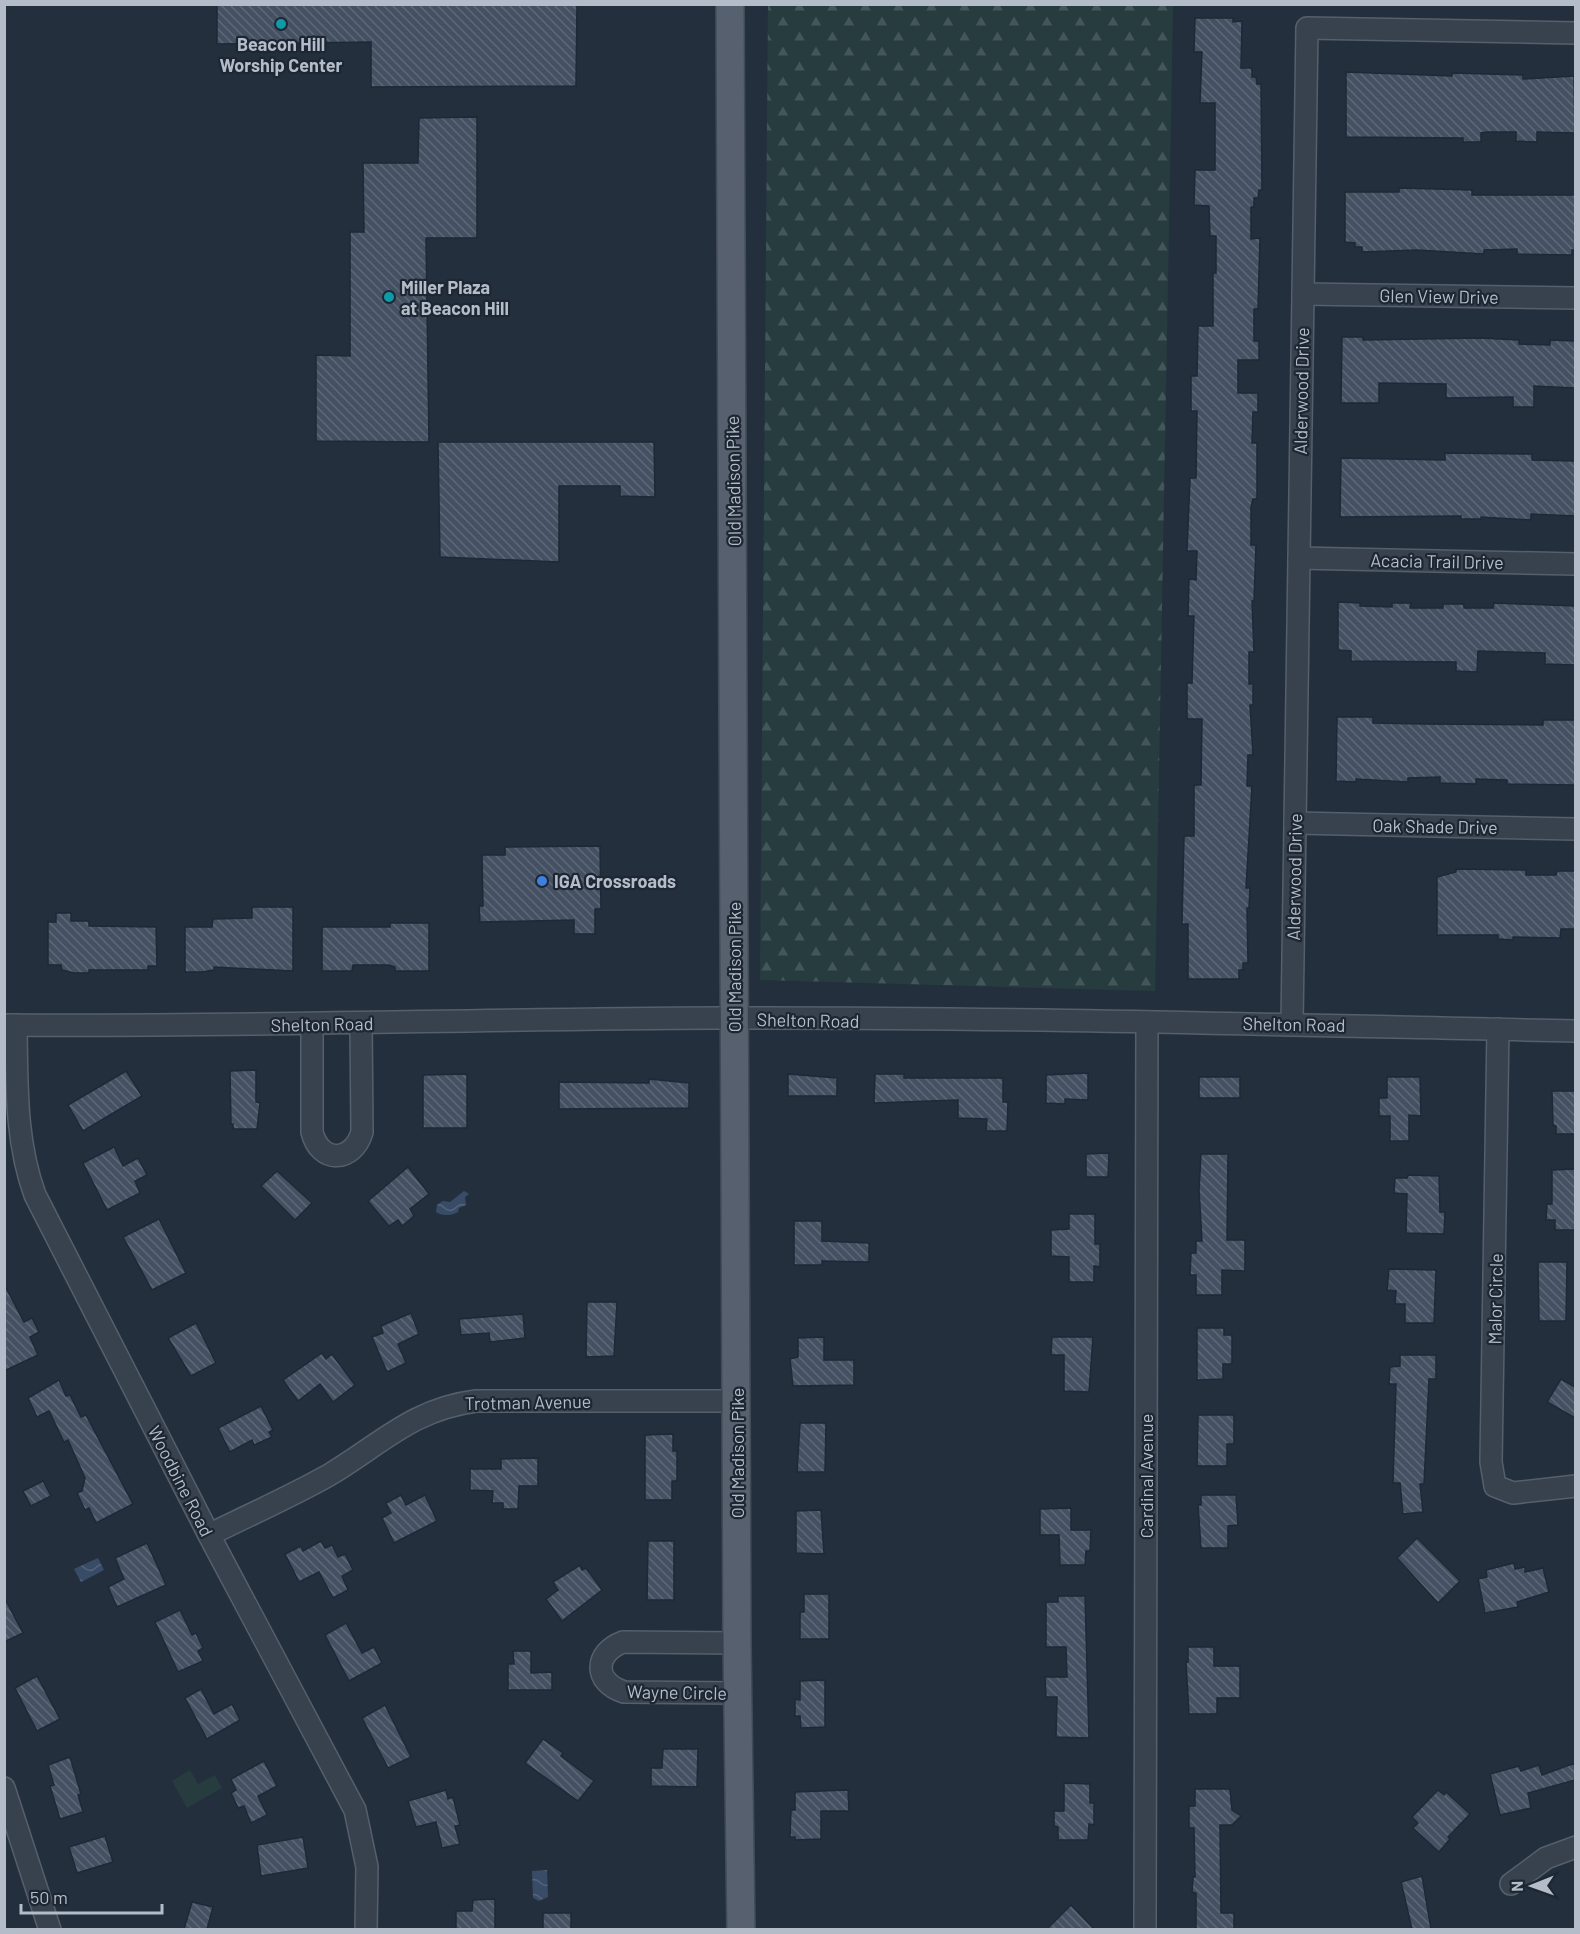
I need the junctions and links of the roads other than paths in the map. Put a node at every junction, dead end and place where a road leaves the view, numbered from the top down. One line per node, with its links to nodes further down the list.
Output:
1 (730, 4): 9 (main road, Old Madison Pike)
2 (1575, 33): 3 (street, Alderwood Drive)
3 (1303, 294): 4 (street, Glen View Drive); 5 (street, Alderwood Drive)
4 (1575, 298)
5 (1299, 558): 6 (street, Acacia Trail Drive); 7 (street, Alderwood Drive)
6 (1575, 564)
7 (1295, 823): 8 (street, Oak Shade Drive); 11 (street, Alderwood Drive)
8 (1575, 829)
9 (734, 1018): 10 (street, Shelton Road); 12 (street, Shelton Road); 17 (main road, Old Madison Pike)
10 (1147, 1022): 11 (street, Shelton Road); 28 (street, Cardinal Avenue)
11 (1292, 1023): 15 (street, Shelton Road)
12 (361, 1024): 14 (street, Shelton Road); 14 (street)
13 (10, 1025): 14 (street, Shelton Road); 19 (street, Woodbine Road)
14 (312, 1025)
15 (1497, 1029): 16 (street, Shelton Road); 18 (street, Malor Circle)
16 (1575, 1031)
17 (737, 1401): 19 (street, Trotman Avenue); 20 (main road, Old Madison Pike)
18 (1575, 1486)
19 (209, 1534): 26 (street, Woodbine Road)
20 (737, 1643): 21 (main road, Old Madison Pike); 21 (street, Wayne Circle)
21 (737, 1693): 27 (main road, Old Madison Pike)
22 (4, 1788): 25 (street)
23 (1575, 1847): 24 (street)
24 (1510, 1884)
25 (50, 1929)
26 (366, 1929)
27 (741, 1929)
28 (1145, 1929)

